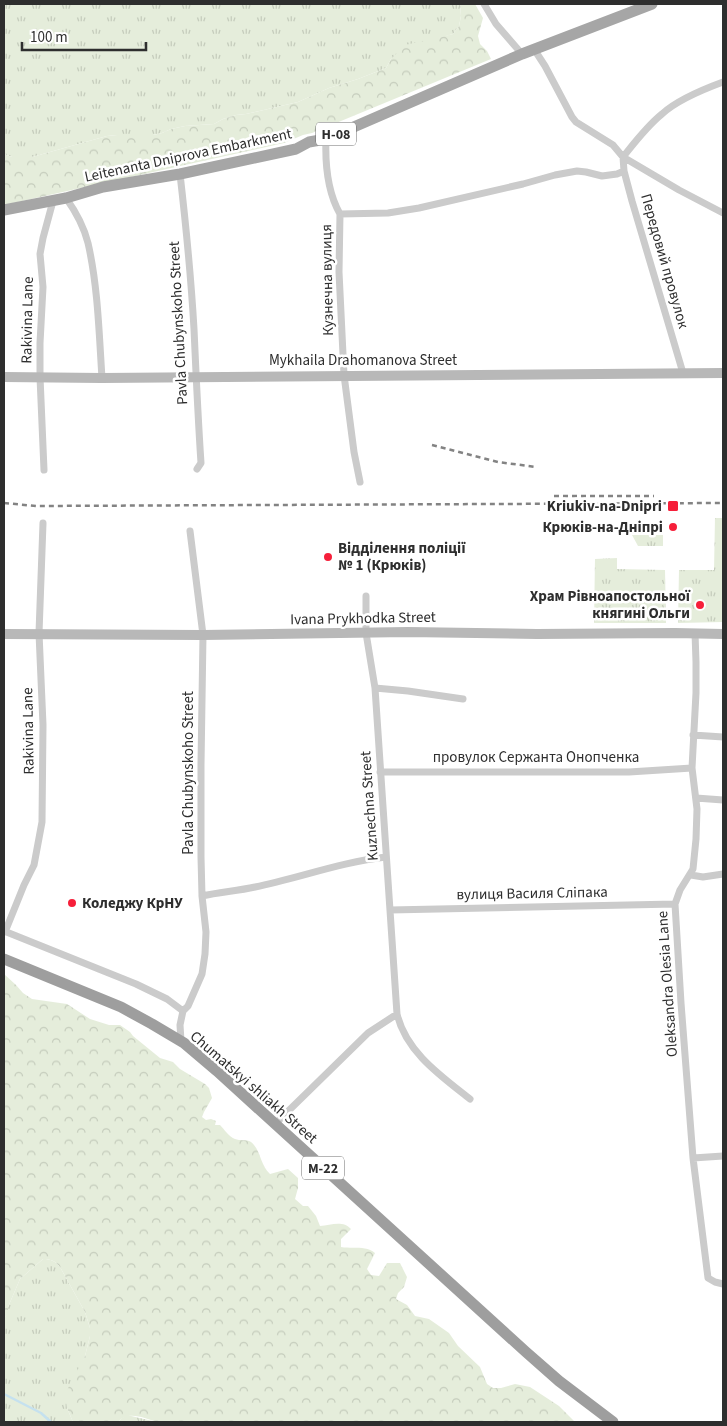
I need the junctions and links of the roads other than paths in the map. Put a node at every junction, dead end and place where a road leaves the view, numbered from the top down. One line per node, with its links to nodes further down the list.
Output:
1 (484, 4): 4 (street)
2 (652, 4): 3 (main road, Leitenanta Dniprova Embarkment / Н-08)
3 (534, 50): 4 (main road, Leitenanta Dniprova Embarkment / Н-08); 7 (street)
4 (522, 54): 6 (main road, Leitenanta Dniprova Embarkment / Н-08)
5 (723, 82): 7 (street)
6 (326, 139): 9 (main road, Leitenanta Dniprova Embarkment / Н-08); 14 (street, Кузнечна вулиця)
7 (623, 157): 8 (street, Передовий провулок); 13 (street)
8 (624, 172): 14 (street); 16 (street, Передовий провулок)
9 (180, 174): 10 (main road, Leitenanta Dniprova Embarkment / Н-08); 20 (street, Pavla Chubynskoho Street)
10 (66, 198): 11 (main road, Leitenanta Dniprova Embarkment / Н-08); 21 (street)
11 (53, 201): 12 (main road, Leitenanta Dniprova Embarkment / Н-08); 19 (street, Rakivina Lane)
12 (4, 210)
13 (723, 213)
14 (340, 214): 17 (street, Кузнечна вулиця)
15 (723, 372): 16 (main road, Mykhaila Drahomanova Street)
16 (683, 373): 17 (main road, Mykhaila Drahomanova Street)
17 (344, 375): 20 (main road, Mykhaila Drahomanova Street); 24 (street, Кузнечна вулиця)
18 (4, 377): 19 (main road, Mykhaila Drahomanova Street)
19 (40, 377): 21 (main road, Mykhaila Drahomanova Street); 23 (street, Rakivina Lane)
20 (195, 377): 21 (main road, Mykhaila Drahomanova Street); 22 (street, Pavla Chubynskoho Street)
21 (102, 378)
22 (198, 469)
23 (44, 470)
24 (360, 482)
25 (44, 523): 28 (street, Rakivina Lane)
26 (190, 532): 33 (street, Pavla Chubynskoho Street)
27 (366, 596): 29 (street, Kuznechna Street)
28 (38, 633): 31 (main road, Ivana Prykhodka Street); 33 (main road, Ivana Prykhodka Street); 48 (street, Rakivina Lane)
29 (366, 633): 30 (main road, Ivana Prykhodka Street); 33 (main road, Ivana Prykhodka Street); 34 (street, Kuznechna Street)
30 (695, 633): 32 (main road, Ivana Prykhodka Street); 36 (street, Oleksandra Olesia Lane)
31 (4, 634)
32 (723, 634)
33 (203, 636): 45 (street, Pavla Chubynskoho Street)
34 (375, 688): 35 (street); 39 (street, Kuznechna Street)
35 (463, 699)
36 (693, 735): 37 (street); 38 (street, Oleksandra Olesia Lane)
37 (723, 737)
38 (692, 768): 39 (street, провулок Сержанта Онопченка); 40 (street, Oleksandra Olesia Lane)
39 (380, 772): 42 (street, Kuznechna Street)
40 (696, 798): 41 (street); 43 (street, Oleksandra Olesia Lane)
41 (723, 800)
42 (386, 857): 45 (street); 47 (street, Kuznechna Street)
43 (690, 874): 44 (street); 46 (street, Oleksandra Olesia Lane)
44 (723, 874)
45 (202, 896): 50 (street, Pavla Chubynskoho Street)
46 (675, 904): 47 (street, вулиця Василя Сліпака); 56 (street, Oleksandra Olesia Lane)
47 (390, 910): 51 (street, Kuznechna Street)
48 (4, 932): 50 (street)
49 (4, 958): 52 (highway, Chumatskyi shliakh Street / М-22)
50 (182, 1011): 52 (street)
51 (397, 1014): 53 (street, Kuznechna Street); 54 (street)
52 (181, 1041): 54 (highway, Chumatskyi shliakh Street / М-22)
53 (470, 1099)
54 (275, 1124): 58 (highway, Chumatskyi shliakh Street / М-22)
55 (723, 1156): 56 (street)
56 (693, 1158): 57 (street, Oleksandra Olesia Lane)
57 (723, 1284)
58 (613, 1422)

